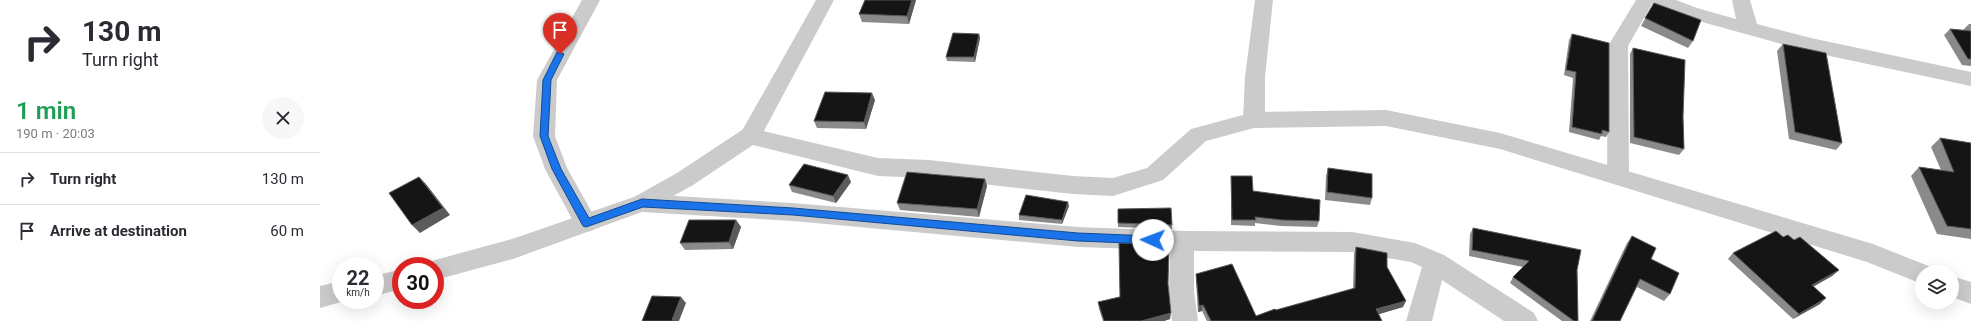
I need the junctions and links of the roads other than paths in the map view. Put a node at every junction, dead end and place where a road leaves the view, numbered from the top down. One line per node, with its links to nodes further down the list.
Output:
1 (591, 0): 13 (street)
2 (824, 0): 10 (street)
3 (1264, 0): 9 (street)
4 (1645, 0): 11 (street)
5 (1658, 0): 7 (street)
6 (1741, 0): 7 (street)
7 (1748, 28): 8 (street)
8 (1971, 79)
9 (1254, 120): 10 (street); 11 (street)
10 (750, 136): 12 (street)
11 (1618, 176): 17 (street)
12 (642, 203): 13 (street); 14 (street)
13 (586, 223): 16 (street)
14 (1183, 241): 15 (street); 22 (street)
15 (1435, 262): 23 (street); 24 (street)
16 (444, 268)
17 (1915, 271)
18 (1959, 289): 20 (street)
19 (332, 294): 21 (street)
20 (1971, 294)
21 (320, 297)
22 (1185, 321)
23 (1419, 321)
24 (1525, 321)

